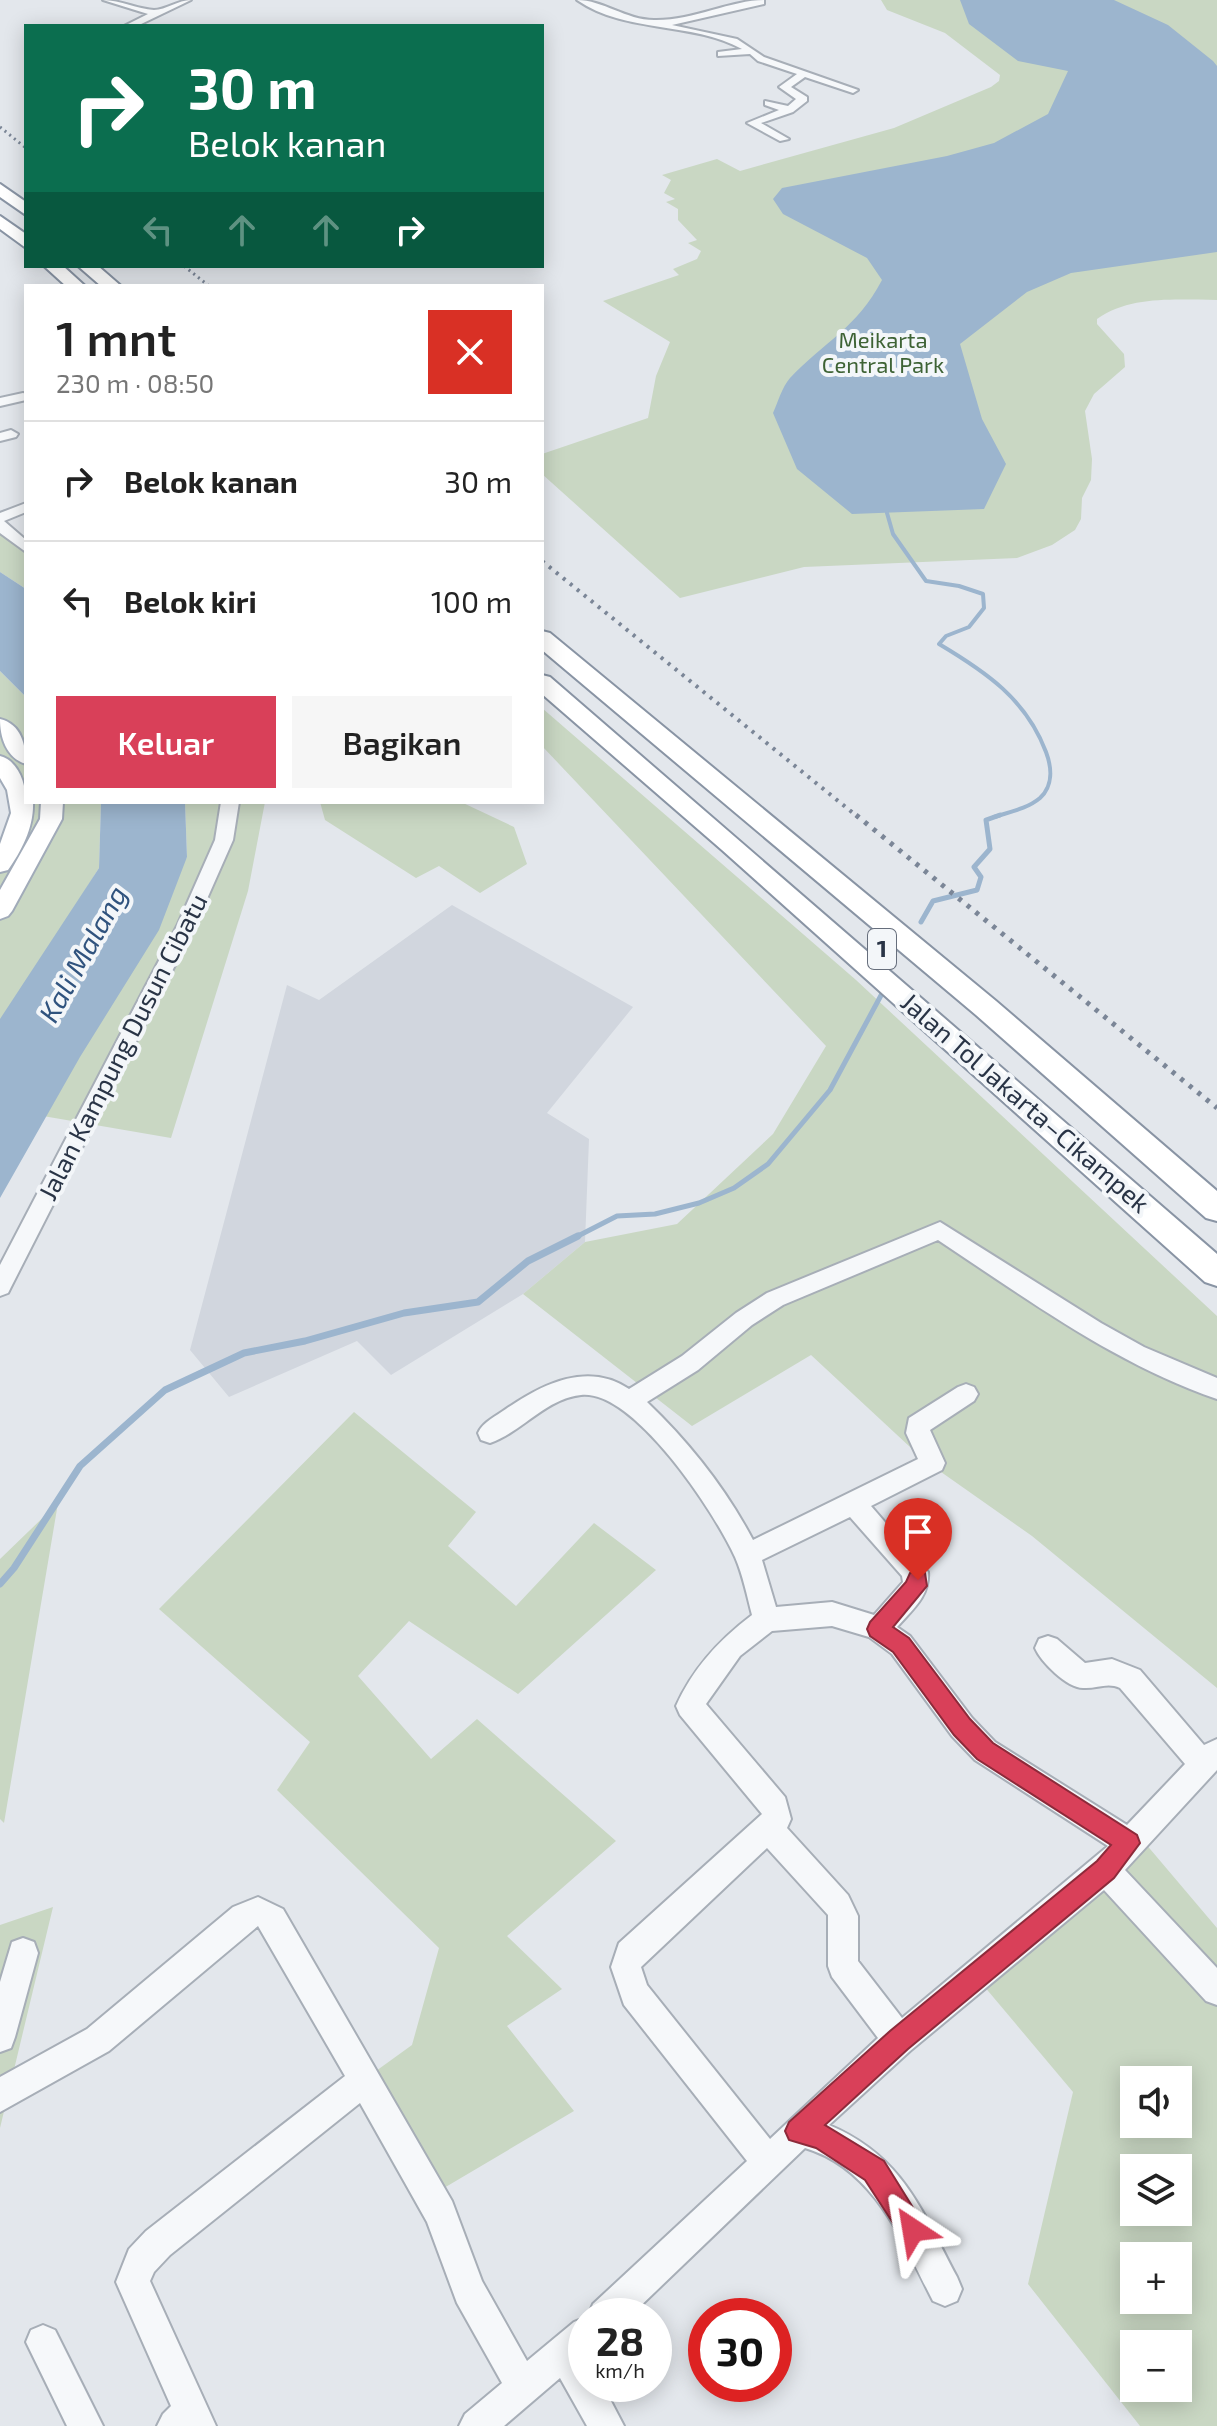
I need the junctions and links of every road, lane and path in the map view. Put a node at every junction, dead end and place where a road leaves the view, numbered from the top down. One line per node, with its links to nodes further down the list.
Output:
1 (107, 0): 5 (street)
2 (187, 0): 5 (street)
3 (581, 0): 8 (street)
4 (761, 2): 6 (street)
5 (155, 13): 7 (street)
6 (711, 14): 8 (street); 12 (street)
7 (145, 20): 9 (street); 10 (street)
8 (653, 23): 11 (street)
9 (134, 24)
10 (159, 24)
11 (677, 28): 12 (street); 13 (street)
12 (706, 35): 14 (street)
13 (668, 38)
14 (752, 51): 15 (street); 16 (street)
15 (721, 54)
16 (805, 73): 17 (street); 19 (street)
17 (853, 90)
18 (769, 103): 19 (street)
19 (789, 110): 20 (street)
20 (784, 139)
21 (0, 192): 23 (highway)
22 (0, 209): 25 (highway)
23 (24, 211)
24 (0, 221): 26 (highway)
25 (24, 228)
26 (24, 241)
27 (55, 268): 30 (highway)
28 (71, 268): 31 (highway)
29 (92, 268): 32 (highway)
30 (74, 284)
31 (91, 284)
32 (112, 284)
33 (23, 397): 34 (street)
34 (0, 402)
35 (24, 509): 36 (street)
36 (7, 529): 37 (street)
37 (24, 546)
38 (544, 638): 48 (highway, 1)
39 (544, 662): 49 (highway, 1)
40 (544, 684): 50 (highway, Jalan Tol Jakarta–Cikampek / 1)
41 (0, 725): 42 (main road)
42 (24, 755)
43 (0, 763): 46 (main road)
44 (52, 804): 47 (main road)
45 (230, 804): 51 (street, Jalan Kampung Dusun Cibatu)
46 (0, 865)
47 (0, 911)
48 (1217, 1206)
49 (1217, 1244)
50 (1217, 1273)
51 (0, 1287)
52 (1217, 1389): 54 (street)
53 (966, 1394): 56 (street)
54 (629, 1401): 55 (street); 57 (street)
55 (490, 1433)
56 (854, 1504): 57 (street); 59 (street)
57 (748, 1555): 58 (street)
58 (767, 1620): 59 (street); 62 (street)
59 (878, 1629): 63 (street)
60 (1048, 1648): 61 (street)
61 (1210, 1758): 63 (street)
62 (769, 1829): 68 (street); 72 (street)
63 (1129, 1843): 64 (street)
64 (1105, 1870): 66 (street); 68 (street)
65 (23, 1953): 67 (street)
66 (1217, 1990)
67 (0, 2037)
68 (899, 2040): 71 (street)
69 (363, 2081): 70 (street); 77 (street); 79 (street)
70 (0, 2096)
71 (799, 2131): 72 (street); 73 (street)
72 (769, 2163): 74 (street)
73 (945, 2289)
74 (624, 2298)
75 (43, 2342): 80 (street)
76 (568, 2350): 77 (street)
77 (523, 2387): 81 (street)
78 (597, 2402): 82 (street)
79 (188, 2421)
80 (85, 2426)
81 (477, 2426)
82 (606, 2426)

